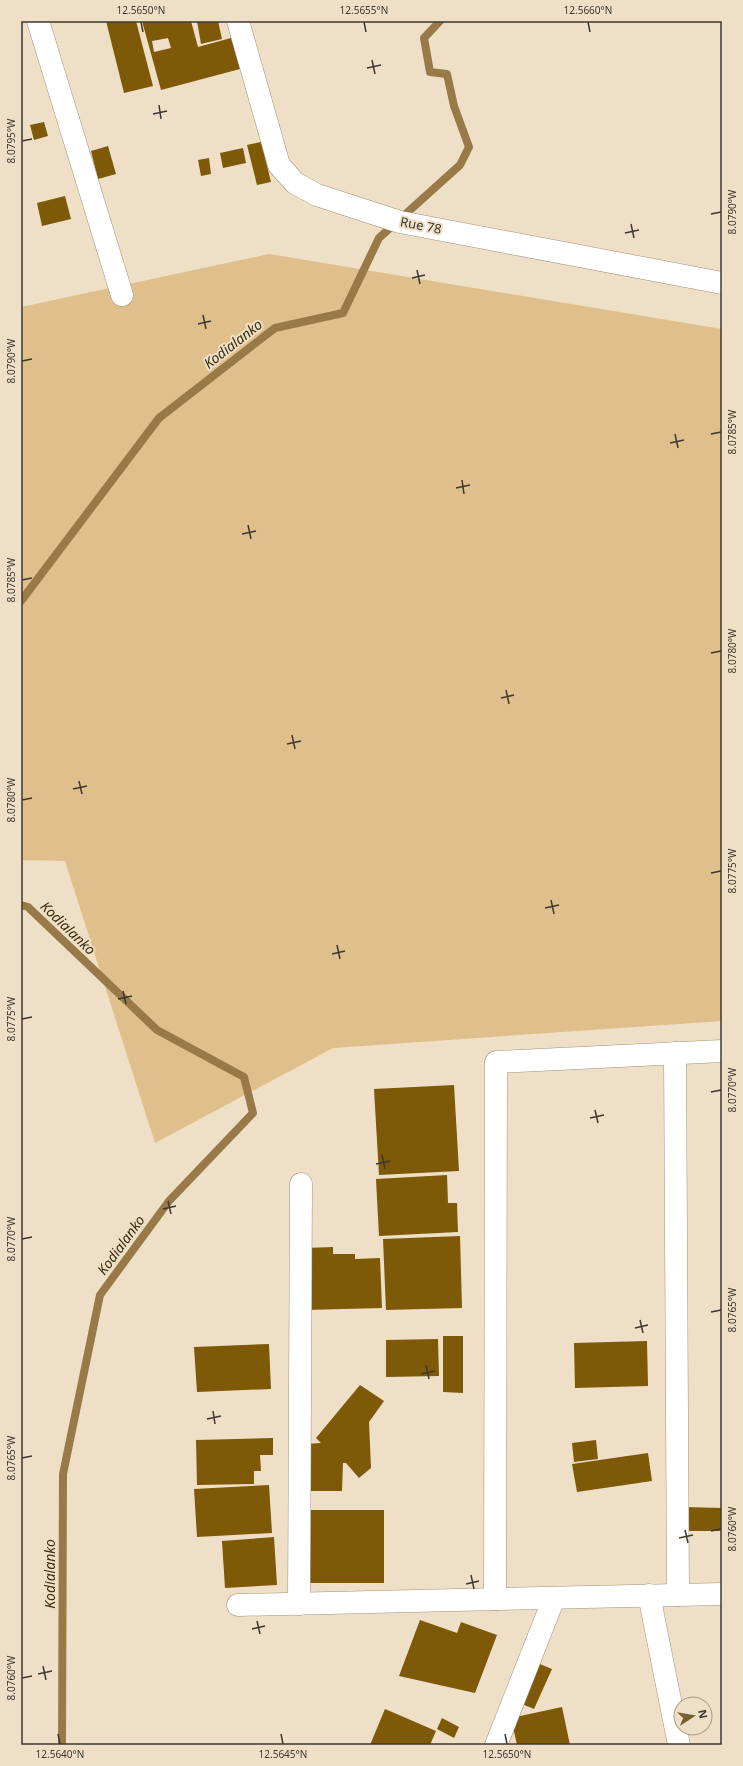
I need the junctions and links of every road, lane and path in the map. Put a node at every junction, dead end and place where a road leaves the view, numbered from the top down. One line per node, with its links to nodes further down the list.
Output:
1 (38, 21): 4 (street)
2 (238, 21): 3 (street, Rue 78)
3 (722, 283)
4 (122, 295)
5 (722, 1051): 6 (street)
6 (675, 1053): 10 (street); 12 (street)
7 (301, 1184): 13 (street)
8 (722, 1594): 10 (street)
9 (649, 1595): 10 (street); 11 (street); 16 (street)
10 (678, 1595)
11 (554, 1598): 12 (street); 15 (street)
12 (495, 1599): 13 (street)
13 (299, 1604): 14 (street)
14 (238, 1605)
15 (496, 1745)
16 (679, 1745)

